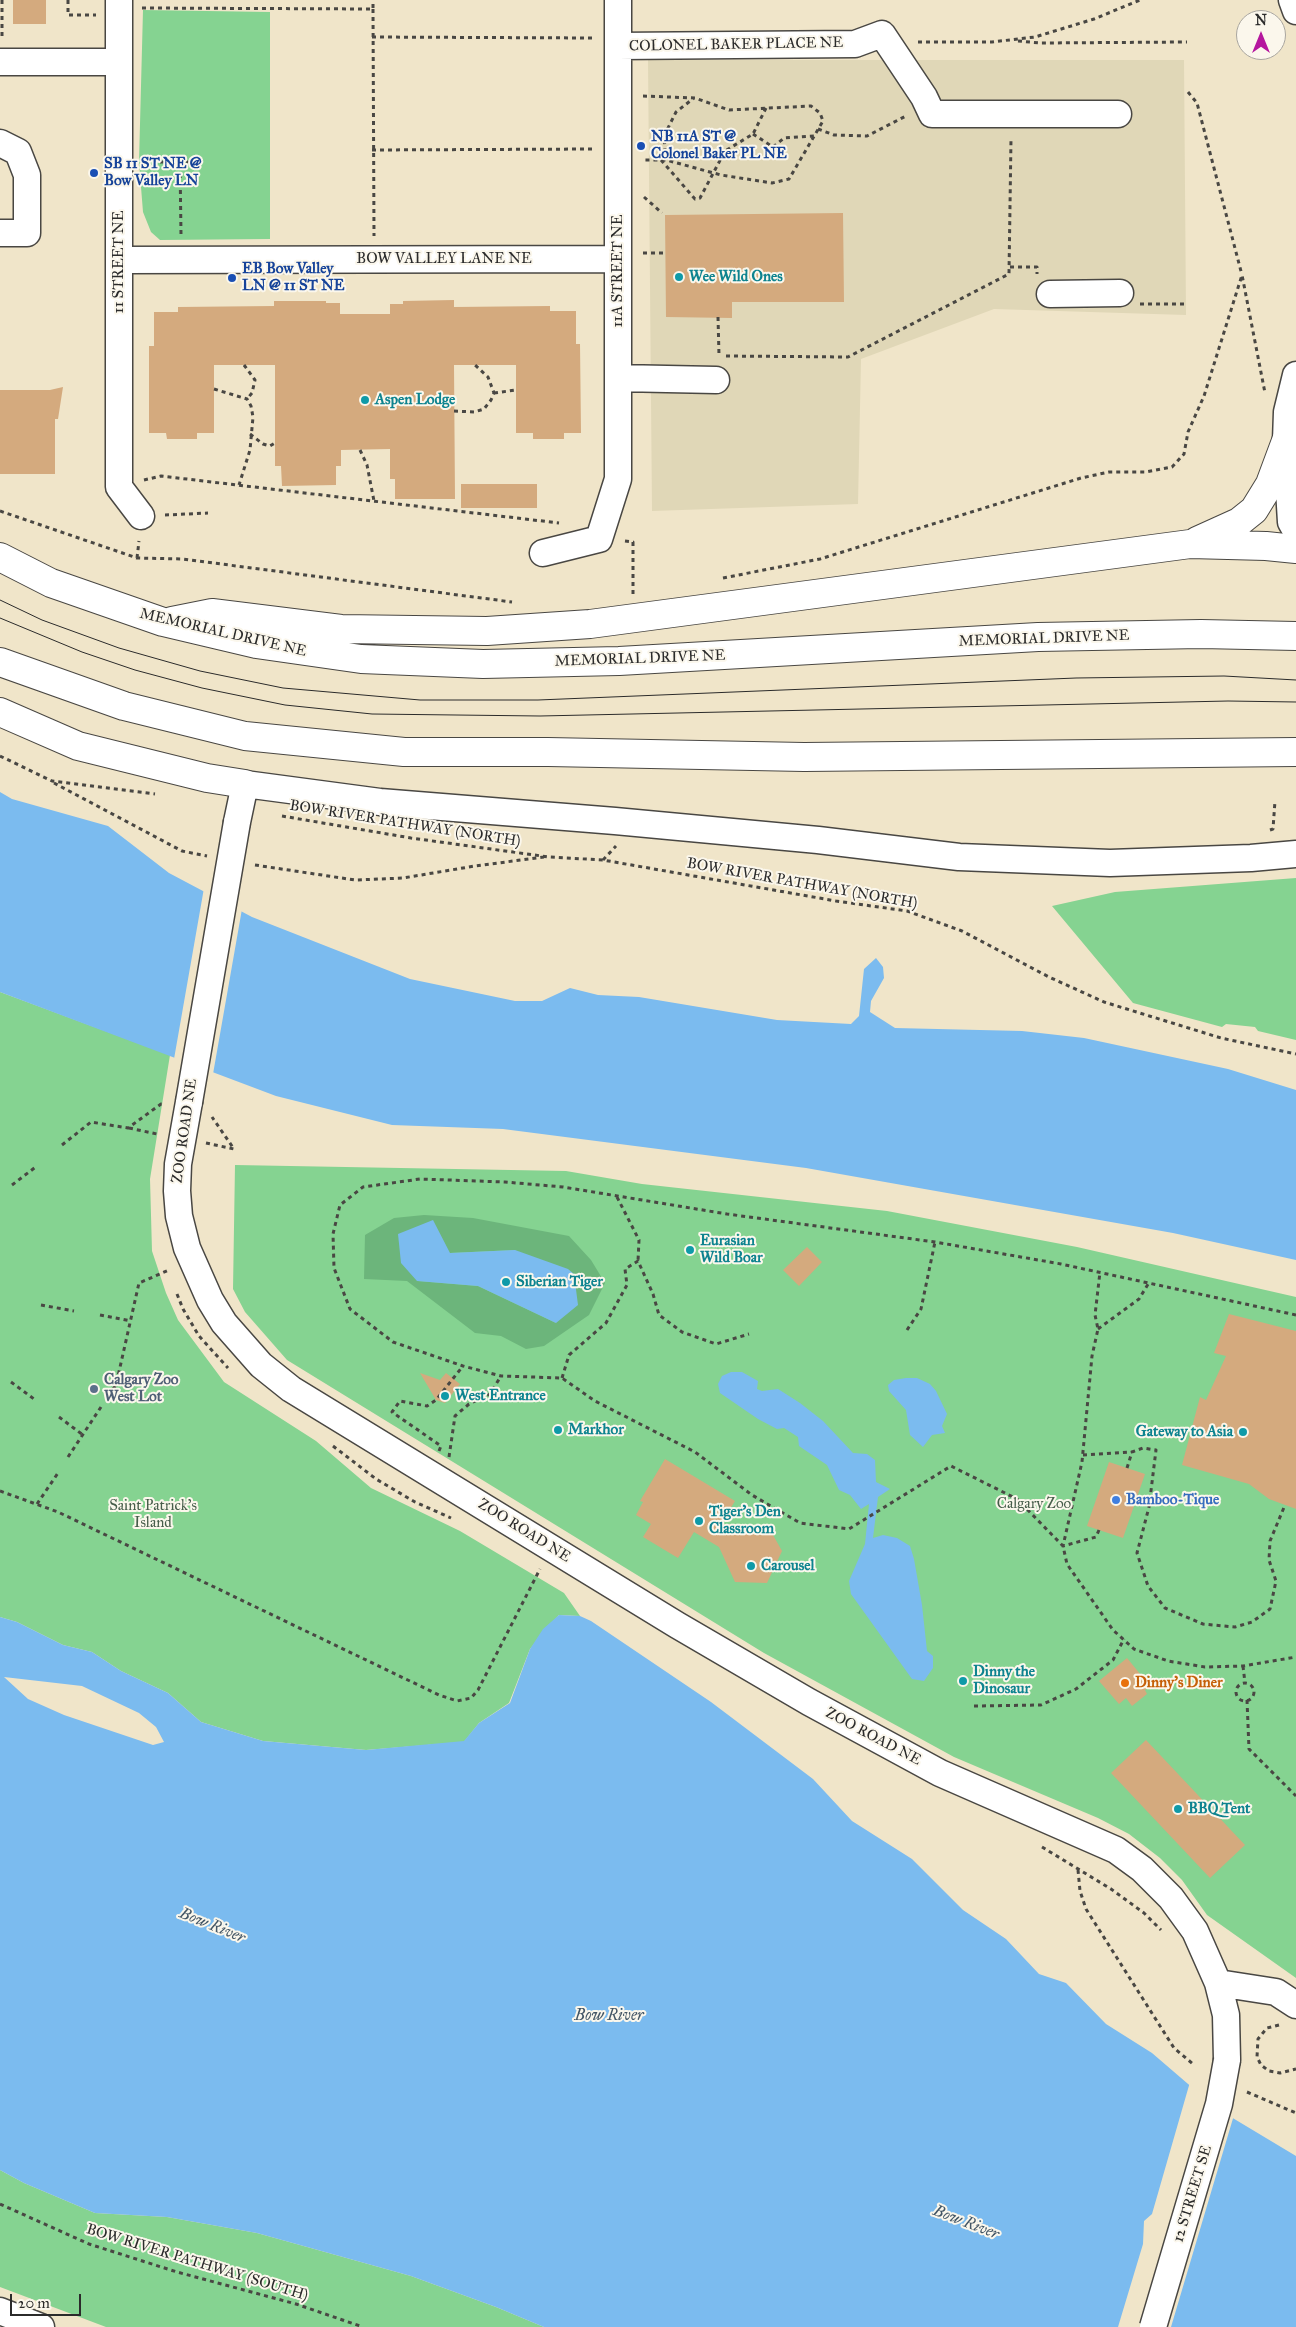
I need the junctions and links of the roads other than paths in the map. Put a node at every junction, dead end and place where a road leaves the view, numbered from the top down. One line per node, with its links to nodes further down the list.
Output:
1 (618, 0): 5 (street, 11A STREET NE)
2 (1292, 0): 4 (street)
3 (119, 4): 7 (street, 11 STREET NE)
4 (1296, 12)
5 (618, 42): 8 (street, COLONEL BAKER PLACE NE); 11 (street, 11A STREET NE)
6 (1, 62): 7 (street)
7 (119, 62): 12 (street, 11 STREET NE)
8 (1118, 114)
9 (0, 143): 10 (street)
10 (0, 233)
11 (630, 256): 12 (street, BOW VALLEY LANE NE); 17 (street, 11A STREET NE)
12 (120, 260): 19 (street, 11 STREET NE)
13 (1120, 293): 14 (street)
14 (1050, 294)
15 (715, 364): 17 (street)
16 (1296, 375): 18 (street)
17 (618, 378): 23 (street, 11A STREET NE)
18 (1286, 441): 20 (street); 21 (highway)
19 (141, 516)
20 (1296, 531)
21 (1190, 544): 22 (highway); 25 (highway)
22 (1296, 549)
23 (543, 553)
24 (0, 557): 25 (highway, MEMORIAL DRIVE NE)
25 (163, 622): 26 (highway, MEMORIAL DRIVE NE)
26 (1296, 636)
27 (0, 662): 29 (highway)
28 (0, 712): 30 (highway)
29 (1296, 752)
30 (245, 784): 31 (street); 32 (street, ZOO ROAD NE, bridge)
31 (1296, 854)
32 (1218, 1983): 33 (street); 34 (street, ZOO ROAD NE)
33 (1292, 2015)
34 (1227, 2060): 37 (street, 12 STREET SE, bridge)
35 (0, 2311): 36 (street)
36 (41, 2327)
37 (1153, 2327)

